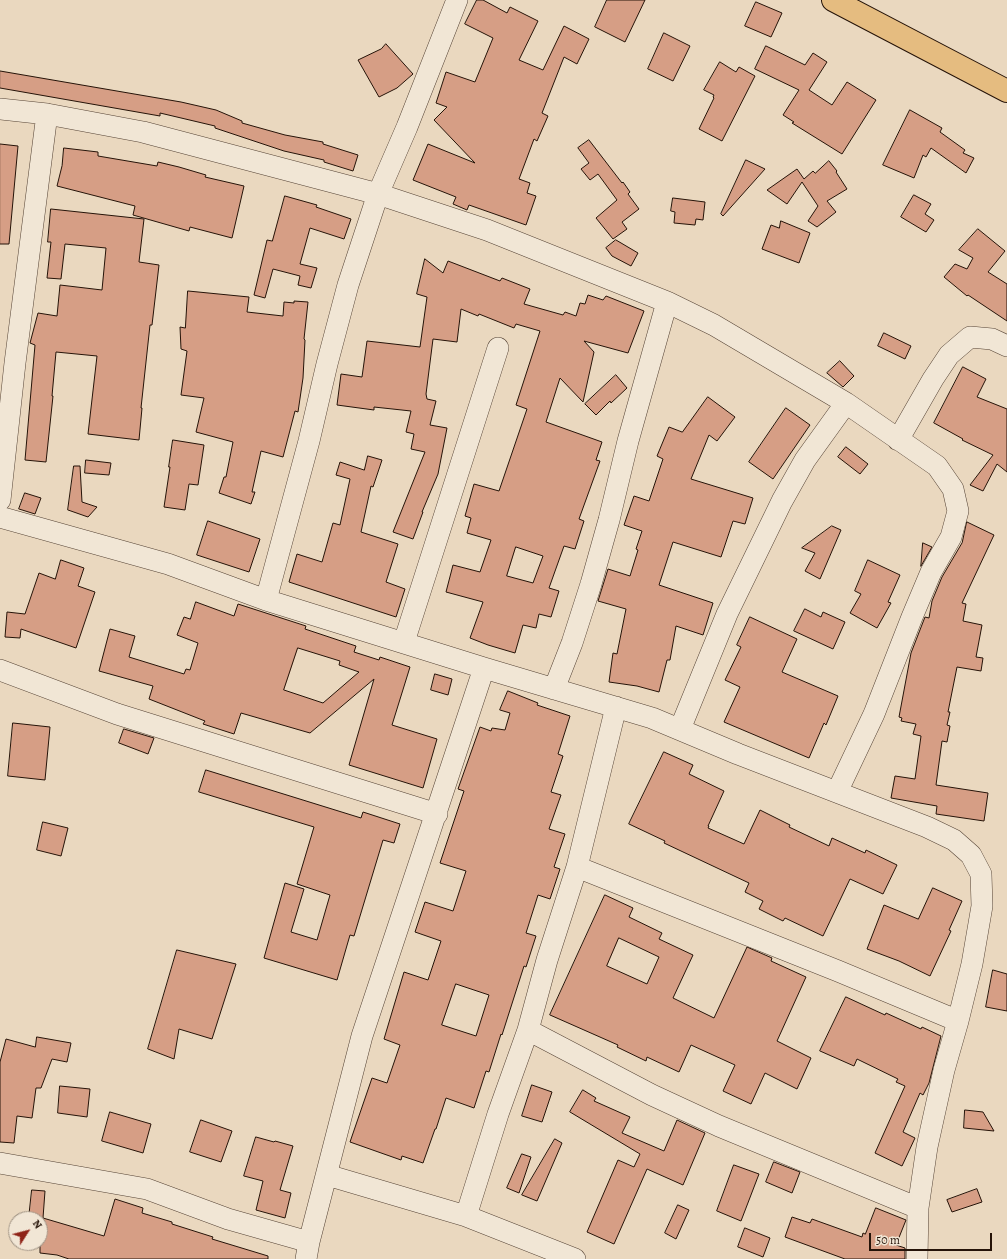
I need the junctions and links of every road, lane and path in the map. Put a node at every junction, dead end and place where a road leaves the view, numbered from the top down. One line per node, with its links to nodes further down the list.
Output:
1 (457, 0): 6 (street)
2 (840, 2): 3 (main road)
3 (1007, 91)
4 (0, 109): 5 (street)
5 (47, 114): 6 (street); 12 (street)
6 (378, 194): 7 (street); 14 (street)
7 (667, 302): 10 (street); 18 (street)
8 (1007, 346): 11 (street)
9 (498, 348): 15 (street)
10 (846, 403): 11 (street); 20 (street)
11 (898, 440): 21 (street)
12 (0, 500)
13 (0, 517): 14 (street)
14 (266, 600): 15 (street)
15 (404, 642): 16 (street)
16 (484, 668): 18 (street); 22 (street)
17 (0, 670): 22 (street)
18 (554, 689): 19 (street)
19 (616, 707): 20 (street); 23 (street)
20 (680, 729): 21 (street)
21 (837, 792): 24 (street)
22 (437, 814): 27 (street)
23 (577, 867): 24 (street); 25 (street)
24 (958, 1021): 28 (street)
25 (528, 1030): 28 (street); 29 (street)
26 (0, 1163): 30 (street)
27 (327, 1175): 29 (street); 30 (street)
28 (918, 1208): 32 (street)
29 (466, 1216): 31 (street)
30 (308, 1250)
31 (575, 1259)
32 (917, 1259)

